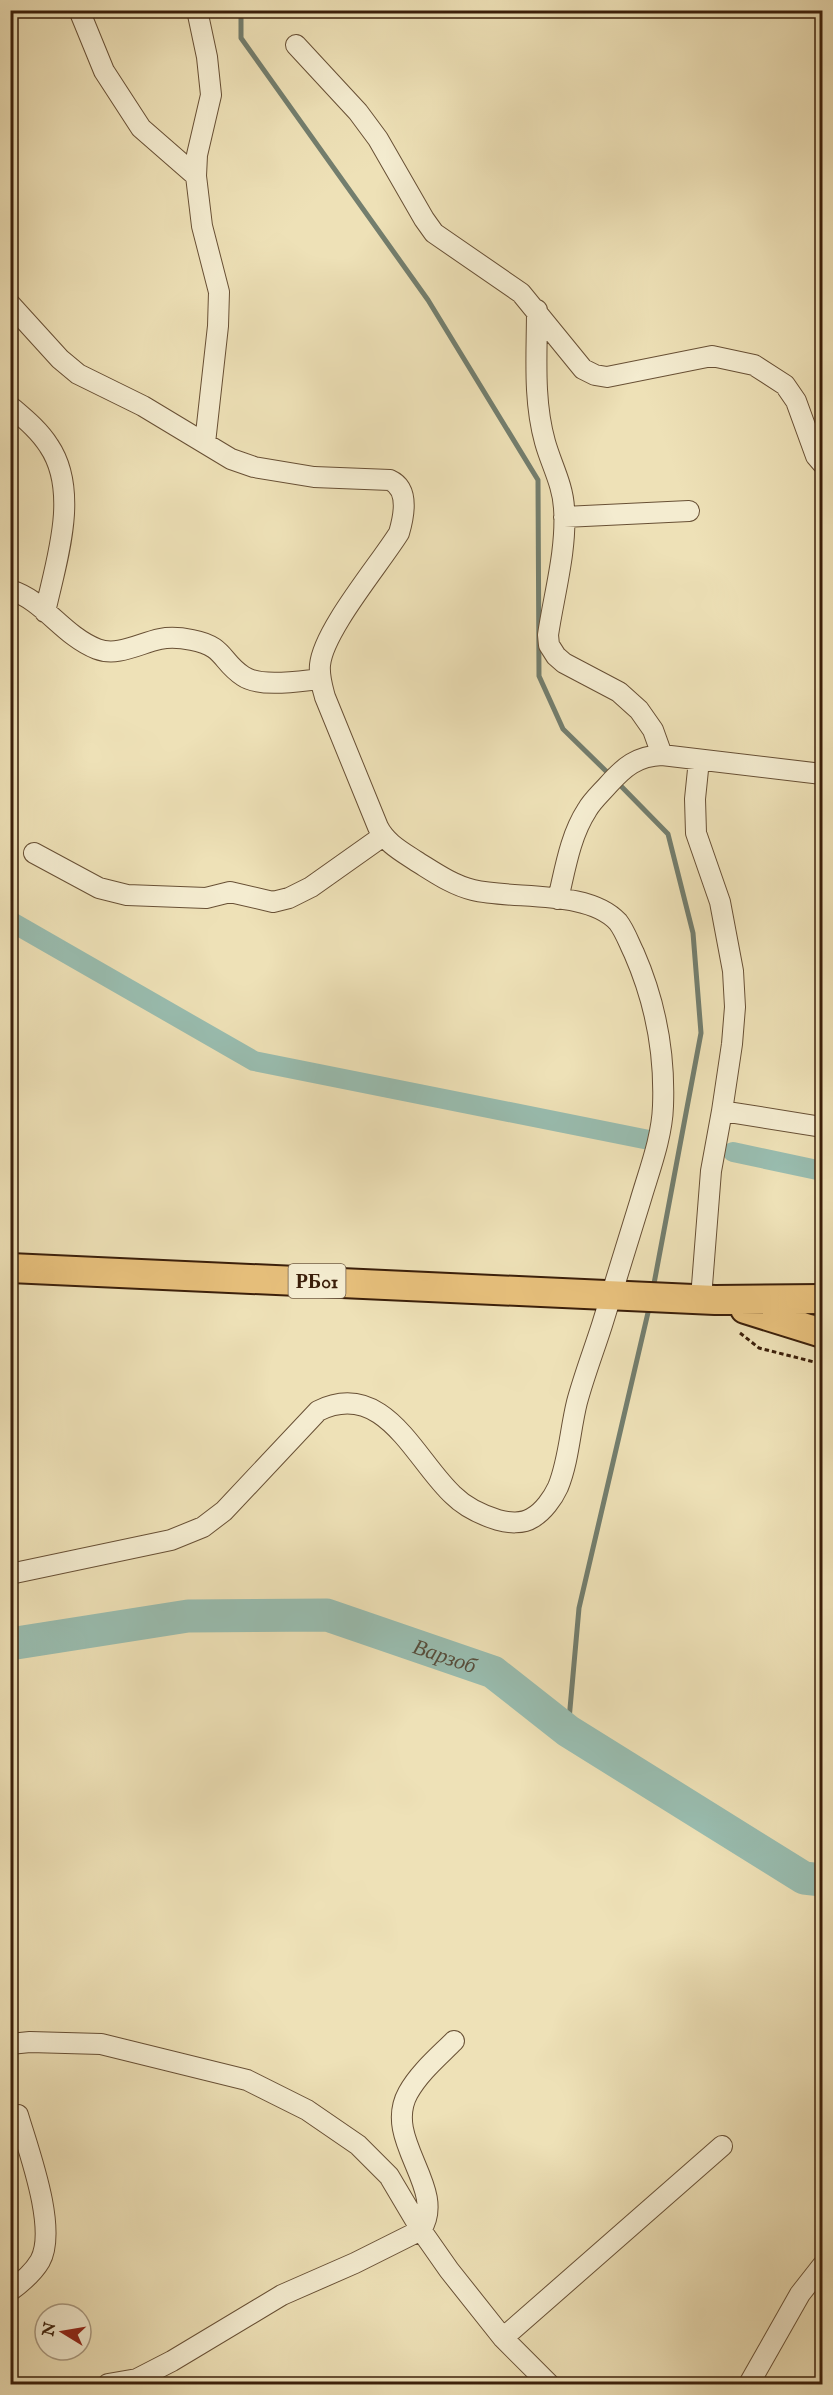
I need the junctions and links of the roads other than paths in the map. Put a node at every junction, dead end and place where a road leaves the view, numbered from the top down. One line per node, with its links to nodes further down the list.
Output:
1 (79, 10): 4 (street)
2 (196, 10): 4 (street)
3 (296, 45): 6 (street)
4 (196, 176): 10 (street)
5 (10, 304): 8 (street)
6 (537, 310): 11 (street); 13 (street)
7 (10, 325): 8 (street)
8 (31, 328): 10 (street)
9 (10, 406): 15 (street)
10 (205, 443): 16 (street)
11 (822, 463)
12 (689, 511): 13 (street)
13 (564, 517): 17 (street)
14 (10, 590): 15 (street)
15 (45, 612): 16 (street)
16 (320, 679): 20 (street)
17 (662, 755): 18 (street); 22 (street)
18 (699, 760): 19 (street); 23 (street)
19 (822, 774)
20 (382, 837): 21 (street); 22 (street)
21 (34, 853)
22 (558, 899): 26 (street)
23 (722, 1111): 24 (street); 27 (street)
24 (822, 1127)
25 (10, 1268): 26 (highway, РБ01)
26 (617, 1294): 27 (highway, РБ01); 30 (street)
27 (700, 1298): 28 (highway, РБ01); 29 (highway, РБ01)
28 (822, 1299)
29 (822, 1333)
30 (10, 1574)
31 (454, 2041): 35 (street)
32 (10, 2044): 35 (street)
33 (18, 2115): 37 (street)
34 (722, 2146): 38 (street)
35 (421, 2230): 38 (street); 39 (street)
36 (822, 2266): 41 (street)
37 (10, 2291)
38 (503, 2338): 40 (street)
39 (108, 2385)
40 (549, 2385)
41 (749, 2385)

